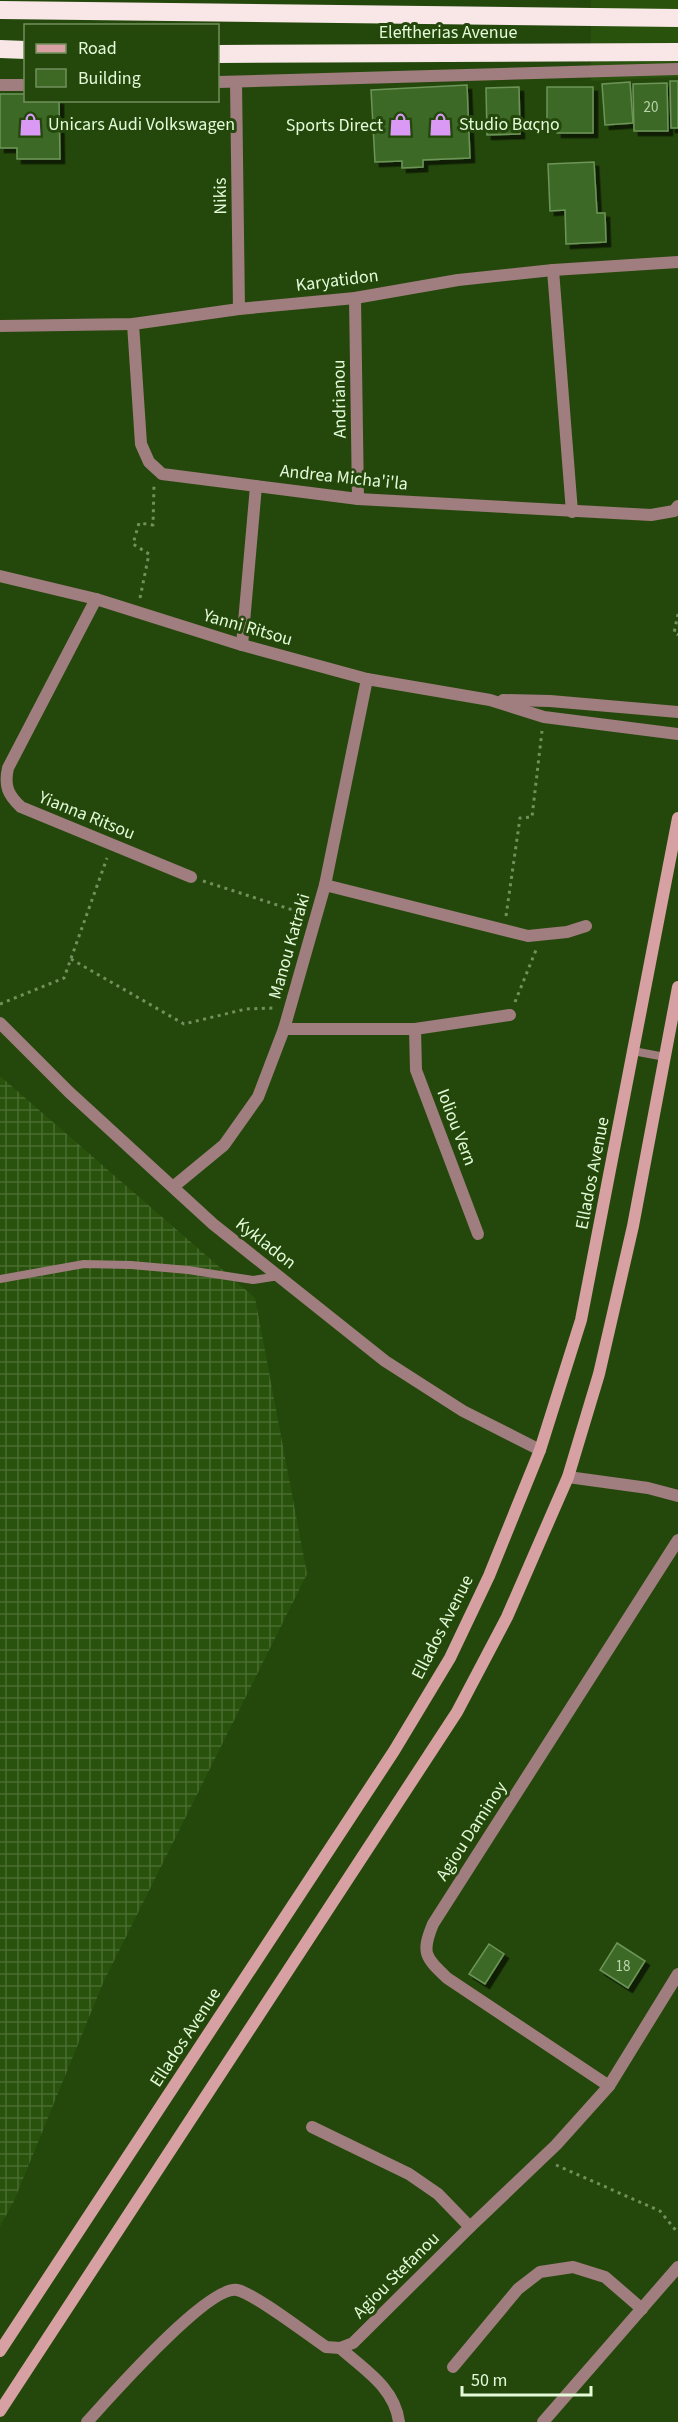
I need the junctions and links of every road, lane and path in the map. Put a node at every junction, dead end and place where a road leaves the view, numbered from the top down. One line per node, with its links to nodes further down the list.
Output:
1 (0, 10): 2 (highway, Eleftherias Avenue)
2 (678, 18)
3 (0, 49): 4 (highway)
4 (24, 50)
5 (678, 52): 6 (highway, Eleftherias Avenue)
6 (219, 54)
7 (678, 69): 9 (street)
8 (219, 82): 9 (street)
9 (236, 82): 15 (street, Nikis)
10 (0, 85): 11 (street)
11 (24, 85)
12 (678, 261): 13 (street, Karyatidon)
13 (553, 270): 14 (street, Karyatidon); 22 (street)
14 (355, 298): 15 (street, Karyatidon); 20 (street, Andrianou)
15 (239, 309): 16 (street, Karyatidon)
16 (134, 324): 17 (street, Karyatidon); 18 (street)
17 (0, 326)
18 (154, 468): 19 (street, Andrea Micha'i'la); 25 (path)
19 (256, 486): 20 (street, Andrea Micha'i'la); 28 (street)
20 (358, 499): 22 (street, Andrea Micha'i'la)
21 (678, 506): 22 (street, Andrea Micha'i'la)
22 (572, 512)
23 (0, 576): 24 (street, Yanni Ritsou)
24 (96, 599): 25 (street, Yanni Ritsou); 35 (street, Yianna Ritsou)
25 (138, 612): 28 (street, Yanni Ritsou)
26 (678, 614): 27 (path)
27 (678, 635)
28 (242, 645): 29 (street, Yanni Ritsou)
29 (367, 679): 30 (street, Yanni Ritsou); 37 (street, Manou Katraki)
30 (490, 700): 31 (street, Yanni Ritsou); 32 (street, Yanni Ritsou)
31 (678, 712)
32 (544, 717): 33 (street, Yanni Ritsou); 40 (path)
33 (678, 734)
34 (678, 818): 50 (main road, Ellados Avenue)
35 (112, 845): 36 (street, Yianna Ritsou); 42 (path)
36 (191, 877): 38 (path)
37 (325, 885): 38 (street, Manou Katraki); 40 (street)
38 (315, 917): 45 (street, Manou Katraki)
39 (586, 926): 41 (street)
40 (504, 930): 41 (street)
41 (542, 934): 46 (path)
42 (70, 959): 44 (path); 45 (path)
43 (678, 987): 51 (main road)
44 (0, 1004)
45 (290, 1008): 48 (street, Manou Katraki)
46 (510, 1015): 49 (street)
47 (0, 1023): 52 (street, Kykladon)
48 (284, 1029): 49 (street); 52 (street, Manou Katraki)
49 (415, 1029): 53 (street, Ioliou Vern)
50 (633, 1051): 51 (lane); 56 (main road, Ellados Avenue)
51 (665, 1057): 57 (main road)
52 (173, 1187): 54 (street, Kykladon)
53 (478, 1234)
54 (279, 1276): 55 (lane); 56 (street, Kykladon)
55 (0, 1279)
56 (540, 1450): 69 (main road, Ellados Avenue)
57 (568, 1477): 58 (street); 71 (main road)
58 (678, 1496)
59 (678, 1540): 61 (street, Agiou Daminoy)
60 (678, 1974): 61 (street, Agiou Stefanou)
61 (609, 2085): 63 (street, Agiou Stefanou)
62 (312, 2127): 64 (street)
63 (542, 2159): 64 (street, Agiou Stefanou); 65 (path)
64 (470, 2227): 68 (street, Agiou Stefanou)
65 (678, 2233)
66 (678, 2267): 67 (street)
67 (642, 2308): 70 (street); 74 (street)
68 (340, 2348): 72 (street); 73 (street)
69 (0, 2351)
70 (453, 2367)
71 (0, 2411)
72 (87, 2422)
73 (399, 2422)
74 (543, 2422)

